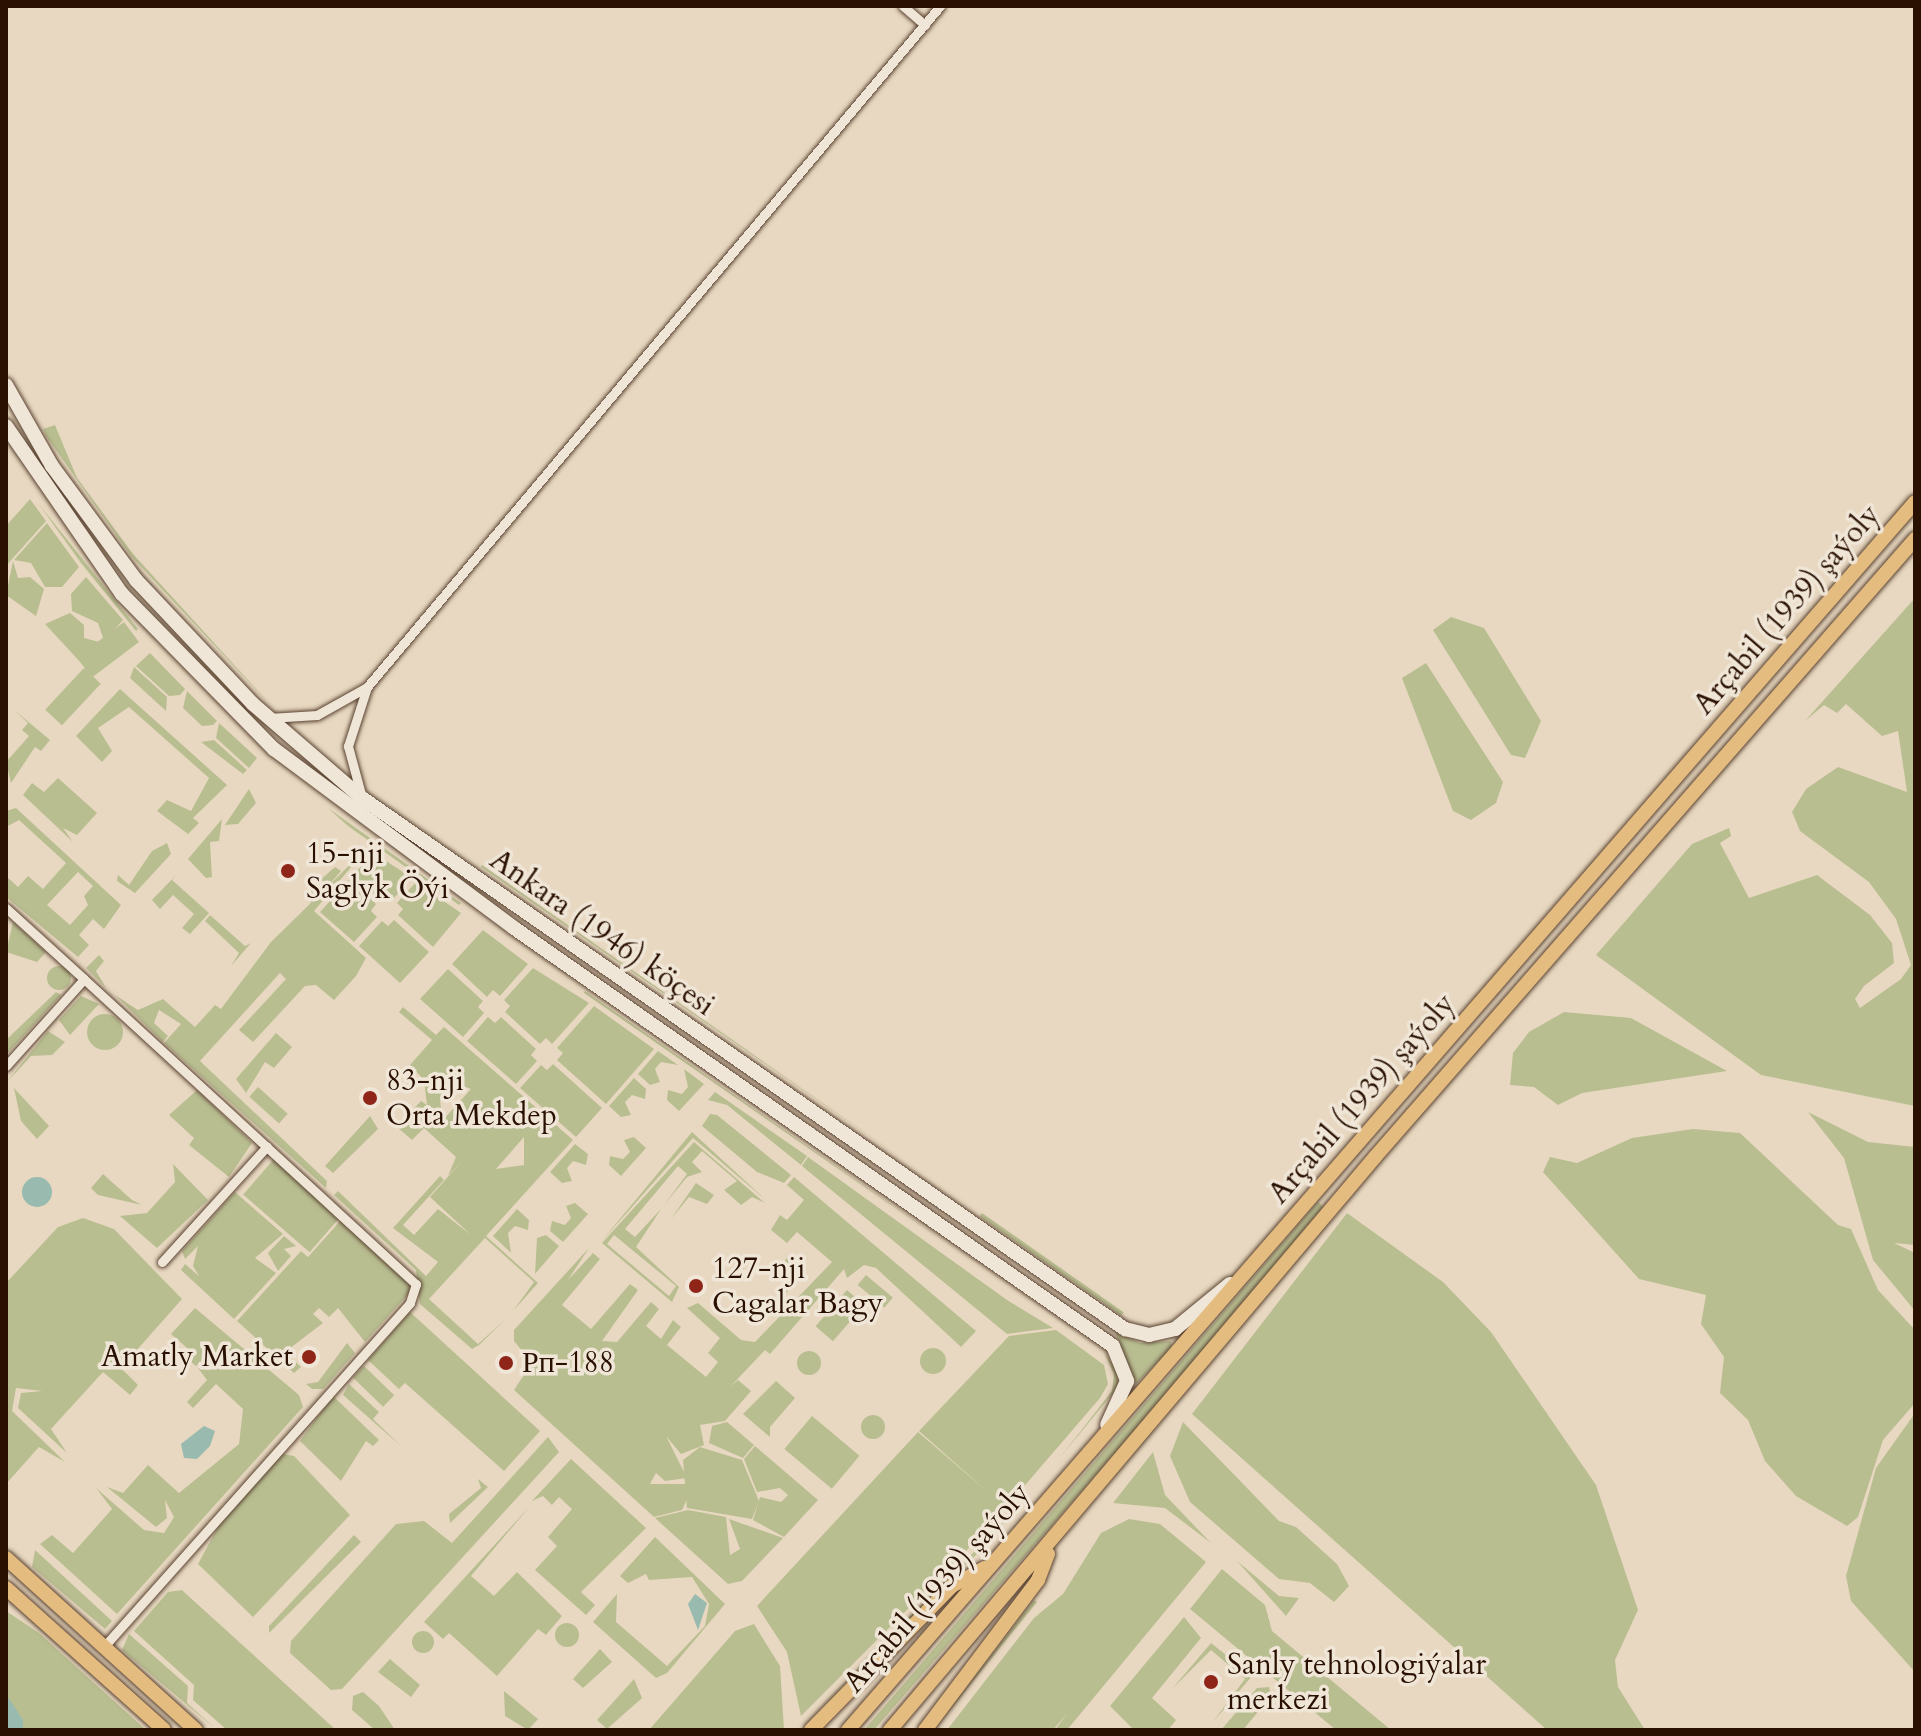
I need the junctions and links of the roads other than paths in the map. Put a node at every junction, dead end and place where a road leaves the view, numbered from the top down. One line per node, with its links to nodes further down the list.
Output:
1 (903, 6): 3 (street)
2 (940, 6): 3 (street)
3 (925, 25): 8 (street)
4 (6, 385): 9 (main road, Ankara (1946) köçesi)
5 (6, 426): 21 (main road, Ankara (1946) köçesi)
6 (1915, 502): 12 (main road, Arçabil (1939) şaýoly)
7 (1915, 539): 13 (main road, Arçabil (1939) şaýoly)
8 (367, 687): 9 (street); 10 (street)
9 (268, 718): 10 (main road, Ankara (1946) köçesi)
10 (362, 798): 19 (main road, Ankara (1946) köçesi)
11 (6, 908): 15 (street)
12 (1549, 924): 13 (main road); 14 (main road, Arçabil (1939) şaýoly)
13 (1567, 940): 16 (main road, Arçabil (1939) şaýoly)
14 (1504, 974): 16 (main road); 19 (main road, Arçabil (1939) şaýoly)
15 (84, 979): 17 (street); 18 (street)
16 (1522, 989): 22 (main road, Arçabil (1939) şaýoly)
17 (6, 1066)
18 (267, 1146): 20 (street); 26 (street)
19 (1264, 1255): 21 (main road, Arçabil (1939) şaýoly)
20 (162, 1262)
21 (1092, 1449): 24 (main road, Arçabil (1939) şaýoly)
22 (1053, 1543): 31 (main road, Arçabil (1939) şaýoly); 32 (main road)
23 (6, 1558): 26 (main road)
24 (998, 1559): 29 (main road); 30 (main road, Arçabil (1939) şaýoly)
25 (6, 1588): 27 (main road)
26 (104, 1647): 28 (main road)
27 (164, 1730)
28 (196, 1730)
29 (811, 1730)
30 (848, 1730)
31 (890, 1730)
32 (925, 1730)

